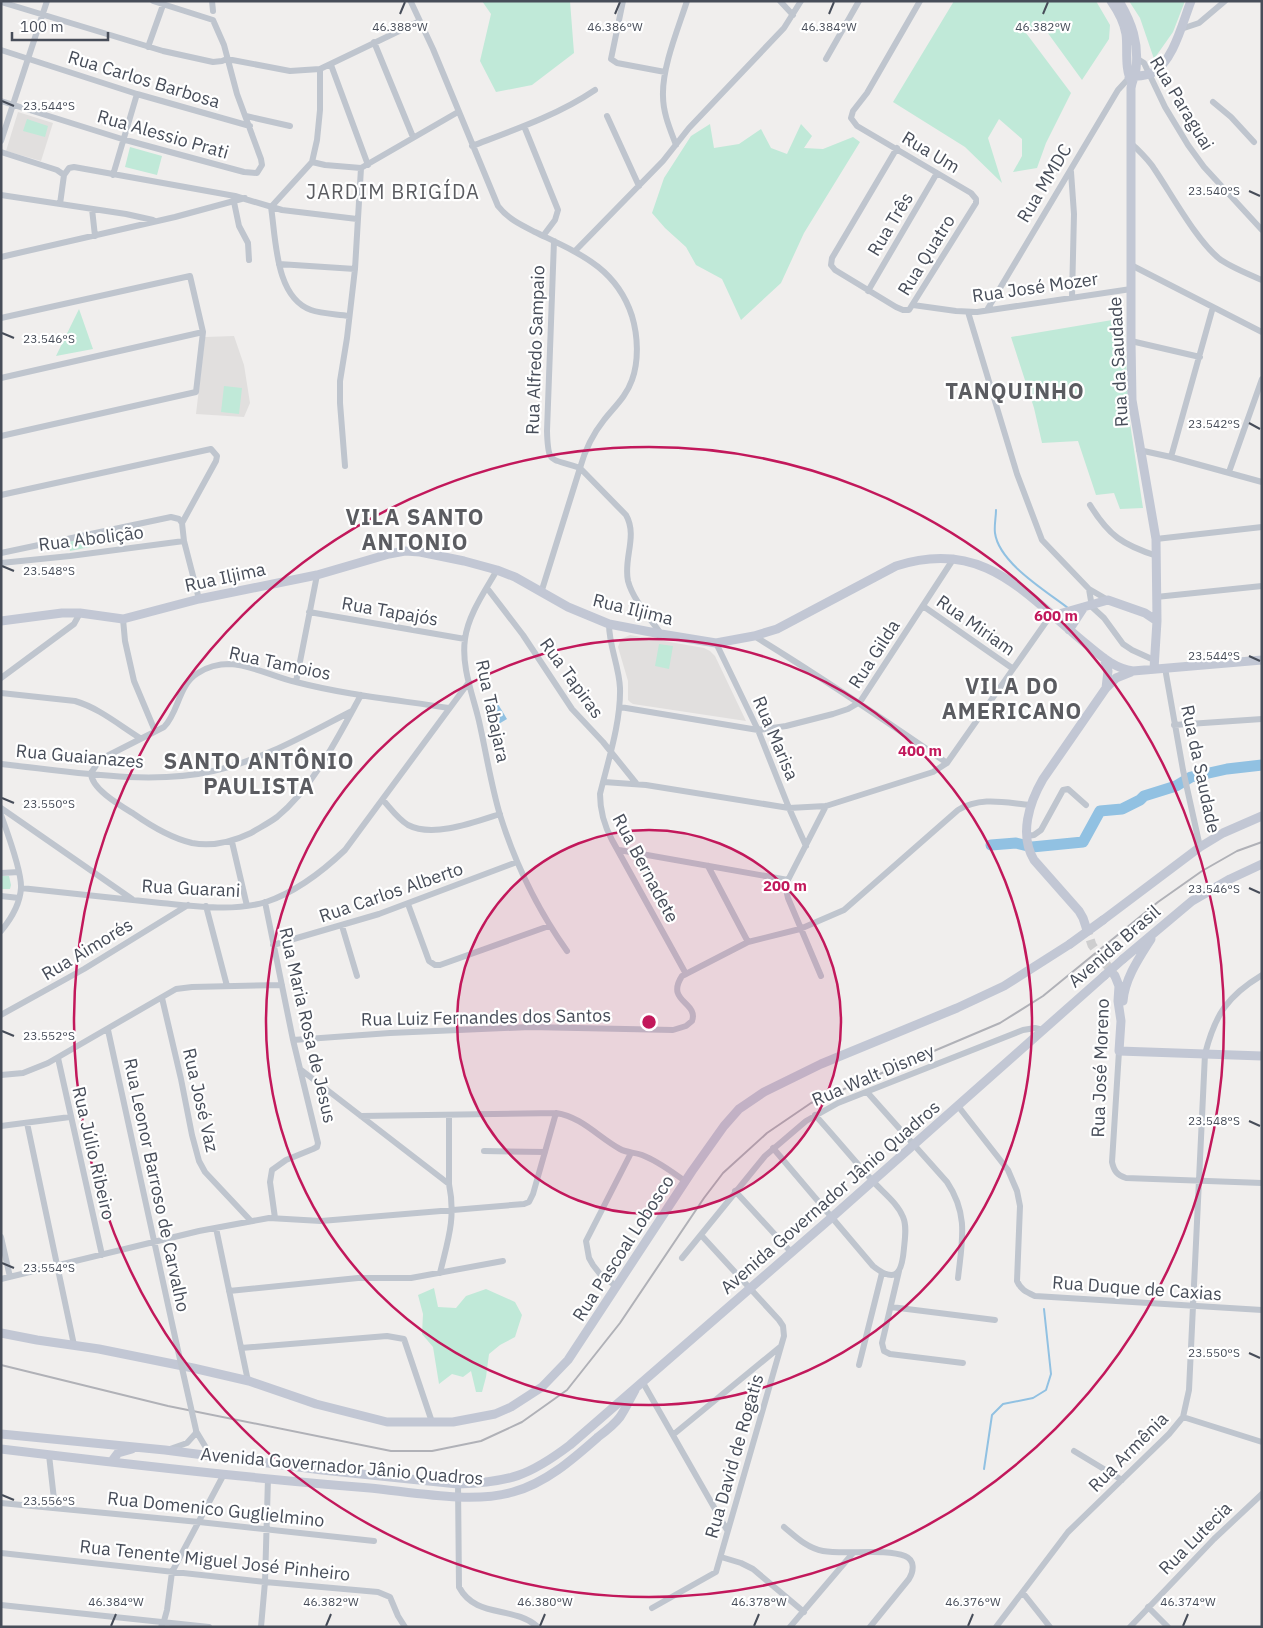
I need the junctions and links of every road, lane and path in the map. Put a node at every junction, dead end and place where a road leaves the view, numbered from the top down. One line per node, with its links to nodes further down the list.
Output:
1 (47, 1): 18 (street)
2 (153, 1): 16 (street)
3 (212, 1): 17 (street)
4 (623, 1): 31 (street)
5 (687, 1): 31 (street)
6 (780, 1): 19 (street)
7 (801, 1): 19 (street)
8 (859, 1): 28 (street)
9 (920, 1): 52 (street, Rua Um)
10 (1111, 1): 33 (main road)
11 (1119, 1): 25 (main road)
12 (1191, 1): 21 (main road)
13 (1225, 1): 21 (street)
14 (1, 2): 18 (street)
15 (411, 2): 20 (street)
16 (163, 4): 23 (street); 27 (street)
17 (213, 11)
18 (42, 15): 23 (street); 26 (street)
19 (793, 15): 50 (street)
20 (420, 21): 22 (street); 39 (street)
21 (1180, 29): 32 (main road)
22 (374, 42): 29 (street); 45 (street)
23 (148, 47): 27 (street)
24 (1, 50): 26 (street, Rua Carlos Barbosa)
25 (1136, 58): 32 (street, Rua Paraguai); 33 (main road)
26 (29, 59): 35 (street, Rua Carlos Barbosa); 38 (street)
27 (227, 59): 30 (street); 40 (street)
28 (826, 59)
29 (331, 65): 30 (street); 55 (street)
30 (320, 69): 54 (street)
31 (665, 72): 50 (street)
32 (1150, 74): 33 (main road); 70 (street, Rua Paraguai)
33 (1132, 79): 49 (main road, Rua da Saudade); 56 (street, Rua MMDC)
34 (595, 90): 44 (street)
35 (137, 94): 42 (street, Rua Carlos Barbosa); 46 (street)
36 (1, 100): 38 (street, Rua Alessio Prati)
37 (1213, 102): 48 (street)
38 (14, 104): 46 (street, Rua Alessio Prati); 47 (street)
39 (458, 112): 45 (street); 51 (street)
40 (246, 116): 42 (street); 43 (street)
41 (607, 116): 60 (street)
42 (250, 126): 46 (street, Rua Alessio Prati)
43 (290, 126)
44 (524, 126): 51 (street); 72 (street)
45 (414, 137): 55 (street)
46 (122, 139): 59 (street)
47 (1, 141)
48 (1254, 142)
49 (1132, 144): 78 (main road, Rua da Saudade); 80 (street)
50 (676, 145): 60 (street)
51 (472, 146): 72 (street)
52 (897, 148): 57 (street, Rua Um); 82 (street)
53 (1, 152): 58 (street)
54 (312, 162): 55 (street); 66 (street)
55 (364, 167): 68 (street)
56 (1070, 172): 83 (street); 86 (street, Rua MMDC)
57 (937, 173): 64 (street, Rua Um); 82 (street, Rua Três)
58 (64, 175): 59 (street); 65 (street)
59 (112, 175): 62 (street)
60 (639, 186): 74 (street)
61 (1, 195): 65 (street)
62 (245, 198): 63 (street); 66 (street)
63 (234, 202): 69 (street); 76 (street)
64 (976, 203): 84 (street, Rua Quatro)
65 (60, 204): 67 (street)
66 (271, 207): 68 (street); 77 (street)
67 (92, 209): 69 (street); 71 (street)
68 (357, 220): 79 (street)
69 (156, 221): 71 (street)
70 (1262, 230)
71 (95, 236): 75 (street)
72 (543, 236): 73 (street)
73 (554, 241): 74 (street); 100 (street, Rua Alfredo Sampaio)
74 (575, 251): 100 (street)
75 (3, 256)
76 (249, 260)
77 (279, 264): 79 (street); 88 (street)
78 (1131, 265): 81 (main road, Rua da Saudade); 85 (street)
79 (355, 269): 88 (street)
80 (1262, 280)
81 (1131, 288): 83 (street, Rua José Mozer); 92 (main road, Rua da Saudade)
82 (868, 291): 84 (street, Rua Quatro)
83 (1072, 297): 86 (street, Rua José Mozer)
84 (913, 306): 87 (street, Rua José Mozer)
85 (1213, 307): 91 (street); 93 (street)
86 (987, 310): 87 (street, Rua José Mozer)
87 (968, 312): 117 (street)
88 (349, 316): 99 (street)
89 (1, 318): 90 (street)
90 (203, 332): 94 (street); 96 (street)
91 (1262, 332)
92 (1131, 341): 93 (street); 97 (main road, Rua da Saudade)
93 (1200, 357): 98 (street)
94 (1, 378)
95 (1262, 379): 101 (street)
96 (1, 436)
97 (1140, 450): 98 (street); 107 (main road, Rua da Saudade)
98 (1172, 457): 101 (street)
99 (345, 466)
100 (580, 468): 118 (street); 134 (street)
101 (1229, 472): 102 (street)
102 (1262, 482)
103 (1, 495): 105 (street)
104 (1090, 505): 110 (street)
105 (182, 523): 108 (street); 109 (street)
106 (1262, 527): 107 (street)
107 (1156, 539): 110 (main road, Rua da Saudade)
108 (184, 542): 112 (street, Rua Abolição); 120 (street)
109 (1, 552)
110 (1157, 556): 119 (main road, Rua da Saudade)
111 (954, 558): 122 (street, Rua Gilda); 128 (main road, Rua Iljima); 135 (main road, Rua Iljima)
112 (1, 563)
113 (497, 570): 114 (main road, Rua Iljima); 116 (street, Rua Tabajara); 118 (main road, Rua Iljima)
114 (317, 575): 120 (main road, Rua Iljima); 125 (street)
115 (1262, 586): 119 (street)
116 (487, 588): 136 (street, Rua Tabajara); 159 (street, Rua Tapiras)
117 (1089, 589): 121 (street); 123 (street)
118 (541, 593): 132 (main road, Rua Iljima)
119 (1156, 597): 124 (main road, Rua da Saudade)
120 (199, 599): 129 (main road, Rua Iljima)
121 (1108, 600): 123 (main road); 127 (main road)
122 (923, 606): 141 (street, Rua Miriam); 150 (street, Rua Gilda)
123 (1087, 606): 128 (main road); 133 (main road); 140 (street)
124 (1156, 607): 127 (main road); 131 (main road, Rua da Saudade)
125 (310, 612): 136 (street, Rua Tapajós); 145 (street)
126 (80, 613): 129 (main road, Rua Iljima); 130 (main road, Rua Iljima); 144 (street)
127 (1145, 613): 131 (main road)
128 (1052, 616): 133 (main road, Rua Iljima); 141 (street)
129 (123, 619): 157 (street)
130 (1, 621)
131 (1157, 621): 140 (main road, Rua da Saudade)
132 (610, 624): 134 (main road, Rua Iljima); 151 (street, Rua Bernadete)
133 (1069, 630): 138 (main road, Rua Iljima)
134 (661, 634): 137 (main road, Rua Iljima)
135 (754, 636): 137 (main road, Rua Iljima); 150 (street)
136 (465, 639): 146 (street, Rua Tabajara)
137 (716, 643): 156 (street, Rua Marisa)
138 (1104, 658): 143 (main road, Rua Iljima); 147 (main road)
139 (1262, 660): 142 (main road, Rua Iljima)
140 (1154, 665): 142 (main road, Rua Iljima); 143 (main road, Rua Iljima)
141 (1012, 668): 160 (street)
142 (1164, 668): 155 (street, Rua da Saudade)
143 (1133, 671): 147 (main road)
144 (1, 678)
145 (296, 682): 149 (street, Rua Tamoios); 157 (street, Rua Tamoios)
146 (469, 682): 152 (street, Rua Guarani); 171 (street, Rua Tabajara)
147 (1106, 688): 166 (main road)
148 (1, 693): 158 (street)
149 (361, 695): 152 (street, Rua Tamoios); 153 (street)
150 (860, 702): 156 (street, Rua Gilda); 160 (street)
151 (620, 707): 156 (street, Rua Gilda); 159 (street, Rua Bernadete)
152 (449, 708): 165 (street, Rua Guarani)
153 (353, 710): 162 (street, Rua Guaianazes); 175 (street)
154 (1262, 719): 155 (street)
155 (1174, 724): 177 (street, Rua da Saudade)
156 (758, 730): 170 (street, Rua Marisa)
157 (155, 731): 158 (street, Rua Tamoios)
158 (140, 738): 162 (street, Rua Tamoios)
159 (611, 751): 163 (street, Rua Bernadete); 164 (street, Rua Tapiras)
160 (947, 763): 168 (street)
161 (1, 764): 162 (street, Rua Guaianazes)
162 (91, 773): 175 (street)
163 (604, 782): 164 (street); 178 (street, Rua Bernadete)
164 (636, 783): 170 (street)
165 (383, 800): 171 (street); 189 (street, Rua Guarani)
166 (1031, 805): 174 (main road); 197 (street)
167 (1086, 805): 174 (street)
168 (826, 806): 170 (street); 176 (street)
169 (1, 808): 188 (street)
170 (789, 808): 176 (street, Rua Marisa)
171 (500, 814): 179 (street, Rua Tabajara)
172 (1, 815): 182 (street)
173 (1262, 816): 177 (main road, Rua Pascoal Lobosco)
174 (1027, 841): 196 (main road)
175 (232, 842): 193 (street)
176 (806, 846): 184 (street)
177 (1200, 846): 237 (main road, Rua Pascoal Lobosco, bridge)
178 (619, 850): 181 (street); 203 (street, Rua Bernadete)
179 (517, 862): 190 (street, Rua Carlos Alberto); 195 (street, Rua Tabajara)
180 (1262, 864): 199 (main road, Avenida Brasil)
181 (708, 866): 184 (street); 200 (street)
182 (19, 872): 183 (street); 185 (street)
183 (1, 873)
184 (788, 880): 197 (street)
185 (21, 888): 187 (street); 188 (street, Rua Guarani)
186 (1, 896): 187 (street)
187 (19, 898): 198 (street)
188 (133, 900): 191 (street, Rua Guarani)
189 (265, 902): 193 (street, Rua Guarani); 201 (street, Rua Maria Rosa de Jesus)
190 (408, 904): 194 (street, Rua Carlos Alberto); 195 (street)
191 (188, 905): 192 (street, Rua Guarani); 211 (street, Rua Aimorés)
192 (206, 906): 193 (street, Rua Guarani); 209 (street)
193 (247, 906)
194 (342, 926): 201 (street, Rua Carlos Alberto); 205 (street)
195 (549, 926): 202 (street, Rua Tabajara)
196 (1086, 927)
197 (800, 929): 200 (street); 206 (street)
198 (1, 930)
199 (1156, 930): 212 (main road); 214 (main road, Avenida Brasil, bridge)
200 (748, 942): 203 (street)
201 (273, 945): 208 (street, Rua Maria Rosa de Jesus)
202 (567, 951)
203 (686, 974): 215 (street, Rua Luiz Fernandes dos Santos)
204 (1262, 975): 217 (street, Rua Armênia)
205 (357, 976)
206 (821, 976)
207 (1115, 976): 212 (main road, Rua José Moreno)
208 (282, 984): 209 (street); 215 (street, Rua Maria Rosa de Jesus)
209 (227, 986): 210 (street)
210 (162, 998): 213 (street); 245 (street, Rua José Vaz)
211 (2, 1014)
212 (1121, 1021): 216 (main road, Rua José Moreno)
213 (108, 1030): 219 (street); 249 (street, Rua Leonor Barroso de Carvalho)
214 (1042, 1030): 222 (street, Rua Walt Disney); 223 (main road, Avenida Governador Jânio Quadros)
215 (293, 1040): 220 (street, Rua Maria Rosa de Jesus)
216 (1119, 1051): 217 (main road); 236 (street, Rua José Moreno)
217 (1205, 1054): 218 (main road); 236 (street, Rua Armênia)
218 (1262, 1056)
219 (58, 1058): 221 (street); 228 (street, Rua Júlio Ribeiro)
220 (300, 1069): 227 (street); 243 (street, Rua Maria Rosa de Jesus)
221 (1, 1075)
222 (867, 1092): 226 (street, Rua Walt Disney); 231 (street)
223 (958, 1106): 231 (main road, Avenida Governador Jânio Quadros); 265 (street, Rua Duque de Caxias)
224 (556, 1113): 225 (street); 234 (street); 235 (street)
225 (449, 1115): 227 (street); 240 (street)
226 (815, 1115): 232 (street, Rua Walt Disney); 238 (street)
227 (361, 1116): 240 (street)
228 (70, 1117): 229 (street); 251 (street, Rua Júlio Ribeiro)
229 (27, 1123): 230 (street); 254 (street)
230 (1, 1126)
231 (914, 1145): 238 (main road, Avenida Governador Jânio Quadros); 259 (street)
232 (773, 1148): 241 (street, Rua Walt Disney); 244 (street)
233 (484, 1151): 234 (street)
234 (545, 1152): 242 (street)
235 (631, 1153): 237 (street); 261 (street)
236 (1198, 1180): 239 (street); 265 (street, Rua Armênia)
237 (685, 1181): 261 (main road, Rua Pascoal Lobosco)
238 (872, 1181): 244 (main road, Avenida Governador Jânio Quadros); 255 (street)
239 (1262, 1183)
240 (449, 1184): 242 (street)
241 (734, 1191): 247 (street, Rua Walt Disney); 250 (street)
242 (453, 1210): 243 (street); 256 (street)
243 (275, 1218): 245 (street)
244 (831, 1218): 250 (main road, Avenida Governador Jânio Quadros); 257 (street)
245 (251, 1221): 246 (street)
246 (216, 1228): 249 (street); 263 (street)
247 (702, 1235): 252 (street, Rua Walt Disney); 262 (street, Rua David de Rogatis)
248 (1, 1237): 258 (street)
249 (155, 1242): 251 (street); 280 (street, Rua Leonor Barroso de Carvalho, bridge)
250 (791, 1252): 262 (main road, Avenida Governador Jânio Quadros)
251 (102, 1256): 254 (street)
252 (682, 1258)
253 (503, 1261): 256 (street)
254 (57, 1266): 258 (street); 269 (street)
255 (900, 1272): 257 (street); 264 (street)
256 (440, 1273): 263 (street)
257 (882, 1273): 273 (street)
258 (10, 1277): 260 (street)
259 (958, 1278)
260 (1, 1279)
261 (616, 1286): 278 (main road, Rua Pascoal Lobosco)
262 (751, 1288): 270 (street, Rua David de Rogatis); 275 (main road, Avenida Governador Jânio Quadros)
263 (229, 1291): 271 (street)
264 (891, 1307): 267 (street); 272 (street)
265 (1193, 1307): 266 (street, Rua Duque de Caxias); 277 (street, Rua Armênia)
266 (1262, 1310)
267 (994, 1320)
268 (1, 1333): 269 (main road, Rua Pascoal Lobosco)
269 (74, 1345): 274 (main road, Rua Pascoal Lobosco)
270 (781, 1346): 282 (street); 307 (street, Rua David de Rogatis)
271 (241, 1348): 274 (street); 278 (street)
272 (963, 1363)
273 (859, 1365)
274 (248, 1381): 278 (main road, Rua Pascoal Lobosco)
275 (640, 1383): 276 (main road, Avenida Governador Jânio Quadros); 279 (main road, Avenida Governador Jânio Quadros); 282 (street)
276 (604, 1416): 279 (main road); 299 (main road, Avenida Governador Jânio Quadros)
277 (1183, 1417): 285 (street); 298 (street, Rua Armênia)
278 (432, 1422)
279 (610, 1427): 301 (main road, Avenida Governador Jânio Quadros)
280 (196, 1432): 288 (street); 292 (street)
281 (1, 1434): 283 (main road, Avenida Governador Jânio Quadros)
282 (674, 1434): 307 (street)
283 (35, 1437): 284 (main road, Avenida Governador Jânio Quadros); 290 (main road)
284 (59, 1440): 286 (main road, Avenida Governador Jânio Quadros); 291 (main road)
285 (1262, 1442)
286 (139, 1447): 288 (main road, Avenida Governador Jânio Quadros); 294 (main road)
287 (1, 1449): 290 (main road, Avenida Governador Jânio Quadros)
288 (165, 1450): 292 (main road, Avenida Governador Jânio Quadros)
289 (1074, 1451): 298 (street)
290 (37, 1453): 291 (main road, Avenida Governador Jânio Quadros)
291 (53, 1455): 294 (main road, Avenida Governador Jânio Quadros); 303 (street)
292 (211, 1456): 293 (main road, Avenida Governador Jânio Quadros); 295 (main road)
293 (233, 1459): 296 (main road); 299 (main road, Avenida Governador Jânio Quadros)
294 (112, 1461): 295 (main road, Avenida Governador Jânio Quadros)
295 (175, 1468): 296 (main road, Avenida Governador Jânio Quadros)
296 (224, 1474): 297 (main road, Avenida Governador Jânio Quadros); 304 (street)
297 (268, 1478): 301 (main road, Avenida Governador Jânio Quadros); 306 (street)
298 (1122, 1480): 314 (street, Rua Armênia)
299 (458, 1484): 301 (street)
300 (1262, 1494): 316 (street, Rua Lutecia)
301 (459, 1496): 323 (street)
302 (1, 1503): 303 (street, Rua Domenico Guglielmino)
303 (55, 1508): 304 (street, Rua Domenico Guglielmino)
304 (199, 1522): 306 (street, Rua Domenico Guglielmino); 312 (street)
305 (784, 1527): 310 (street)
306 (268, 1530): 308 (street, Rua Domenico Guglielmino); 313 (street)
307 (727, 1530): 311 (street, Rua David de Rogatis)
308 (374, 1541)
309 (1, 1553): 312 (street, Rua Tenente Miguel José Pinheiro)
310 (853, 1553): 318 (street); 325 (street)
311 (721, 1557): 317 (street, Rua David de Rogatis); 318 (street)
312 (172, 1572): 313 (street, Rua Tenente Miguel José Pinheiro); 319 (street)
313 (266, 1582): 321 (street); 322 (street, Rua Tenente Miguel José Pinheiro)
314 (1023, 1593): 326 (street, Rua Armênia); 327 (street)
315 (1, 1605): 319 (street)
316 (1148, 1607): 328 (street, Rua Lutecia); 329 (street)
317 (652, 1608)
318 (804, 1612): 324 (street)
319 (162, 1624): 320 (street)
320 (209, 1627)
321 (261, 1627)
322 (405, 1627)
323 (538, 1627)
324 (790, 1627)
325 (870, 1627)
326 (996, 1627)
327 (1050, 1627)
328 (1130, 1627)
329 (1168, 1627)

